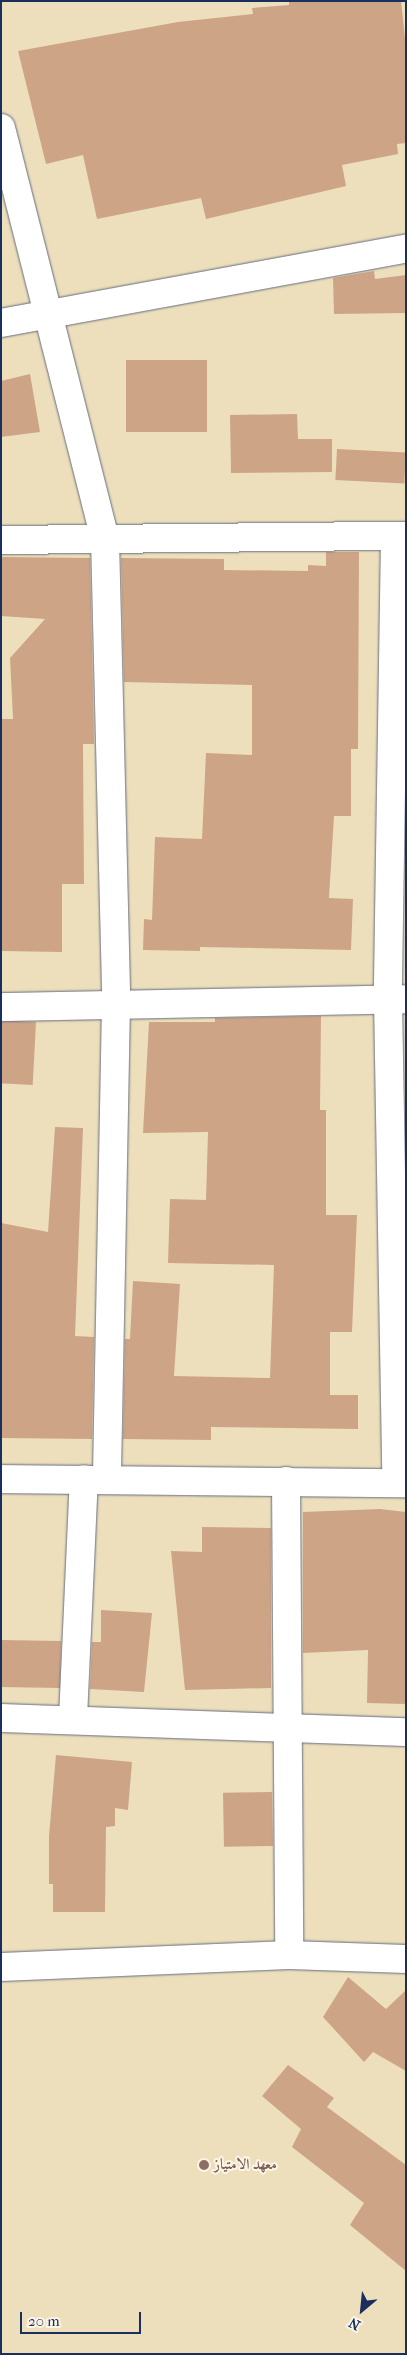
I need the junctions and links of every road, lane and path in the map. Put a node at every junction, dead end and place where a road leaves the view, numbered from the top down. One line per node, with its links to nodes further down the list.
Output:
1 (1, 128): 3 (street)
2 (406, 249): 3 (street)
3 (46, 315): 4 (street); 6 (street)
4 (1, 323)
5 (401, 536): 6 (street); 8 (street)
6 (105, 539): 7 (street); 9 (street)
7 (1, 540)
8 (397, 999): 9 (street); 14 (street)
9 (116, 1005): 10 (street); 12 (street)
10 (1, 1007)
11 (1, 1478): 12 (street)
12 (95, 1479): 13 (street); 16 (street)
13 (286, 1481): 14 (street); 17 (street)
14 (401, 1483)
15 (1, 1718): 16 (street)
16 (73, 1718): 17 (street)
17 (285, 1726): 18 (street); 19 (street)
18 (406, 1732)
19 (289, 1955): 20 (street); 21 (street)
20 (406, 1959)
21 (1, 1967)

